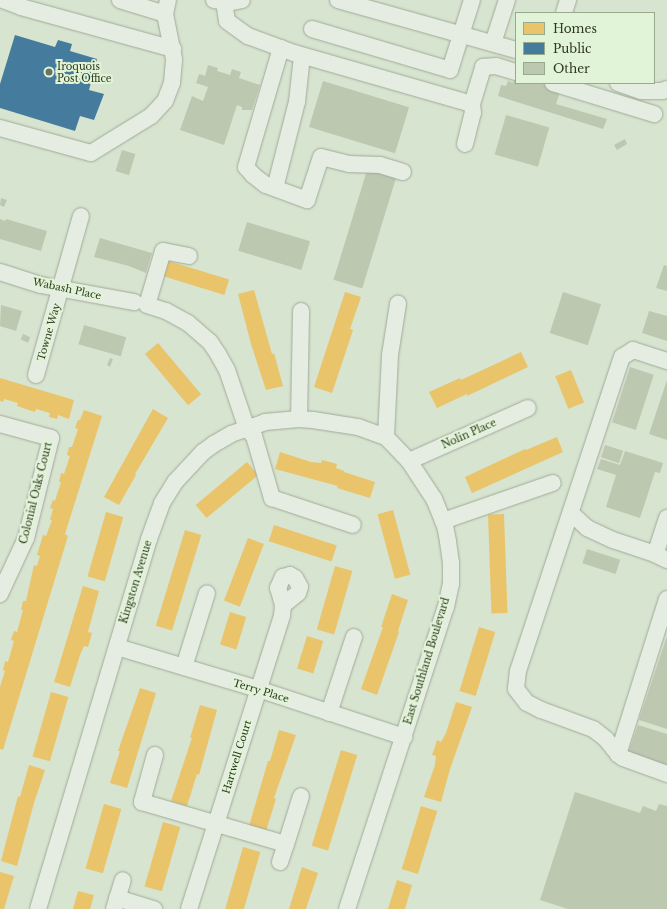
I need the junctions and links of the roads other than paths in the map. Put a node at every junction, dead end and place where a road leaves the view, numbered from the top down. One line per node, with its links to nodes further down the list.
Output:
1 (3, 0): 16 (street)
2 (120, 0): 10 (street)
3 (242, 0): 8 (street)
4 (338, 0): 9 (street)
5 (472, 0): 13 (street)
6 (507, 0): 14 (street)
7 (568, 0): 11 (street)
8 (219, 1): 15 (street)
9 (360, 3): 13 (street)
10 (166, 7): 16 (street)
11 (564, 12)
12 (312, 29): 13 (street)
13 (462, 34): 14 (street)
14 (493, 44): 17 (street)
15 (281, 48): 18 (street); 28 (street)
16 (173, 49): 25 (street)
17 (515, 50)
18 (302, 56): 23 (street); 28 (street)
19 (515, 72): 23 (street)
20 (556, 84): 24 (street)
21 (621, 84): 22 (street)
22 (667, 89)
23 (472, 104): 26 (street)
24 (654, 114)
25 (0, 128)
26 (465, 144)
27 (403, 172): 28 (street)
28 (275, 188)
29 (81, 216): 32 (street, Towne Way)
30 (189, 256): 33 (street)
31 (0, 272): 32 (street, Wabash Place)
32 (61, 289): 33 (street, Wabash Place); 37 (street, Towne Way)
33 (141, 304): 41 (street, Wabash Place)
34 (398, 304): 42 (street)
35 (301, 311): 39 (street)
36 (667, 361): 45 (street)
37 (36, 375)
38 (528, 408): 43 (street, Nolin Place)
39 (299, 419): 41 (street, Kingston Avenue); 42 (street, Kingston Avenue)
40 (0, 424): 51 (street, Colonial Oaks Court)
41 (247, 429): 48 (street, Wabash Place); 55 (street, Kingston Avenue)
42 (386, 436): 43 (street, East Southland Boulevard)
43 (409, 461): 47 (street, East Southland Boulevard)
44 (553, 483): 47 (street)
45 (571, 513): 49 (street); 60 (street)
46 (667, 518): 49 (street)
47 (442, 521): 59 (street, East Southland Boulevard)
48 (353, 525)
49 (661, 557)
50 (207, 593): 56 (street)
51 (0, 594)
52 (667, 599): 60 (street)
53 (283, 605): 57 (street, Hartwell Court)
54 (354, 636): 58 (street)
55 (117, 647): 56 (street, Terry Place); 69 (street, Kingston Avenue)
56 (184, 667): 57 (street, Terry Place)
57 (258, 689): 58 (street, Terry Place); 64 (street, Hartwell Court)
58 (329, 713): 59 (street, Terry Place)
59 (404, 737): 72 (street, East Southland Boulevard)
60 (618, 754): 62 (street)
61 (155, 755): 64 (street)
62 (667, 774)
63 (301, 796): 65 (street)
64 (216, 823): 65 (street); 71 (street, Hartwell Court)
65 (286, 844): 66 (street)
66 (280, 862)
67 (123, 880): 68 (street)
68 (116, 903): 70 (street)
69 (38, 909)
70 (154, 909)
71 (189, 909)
72 (347, 909)

